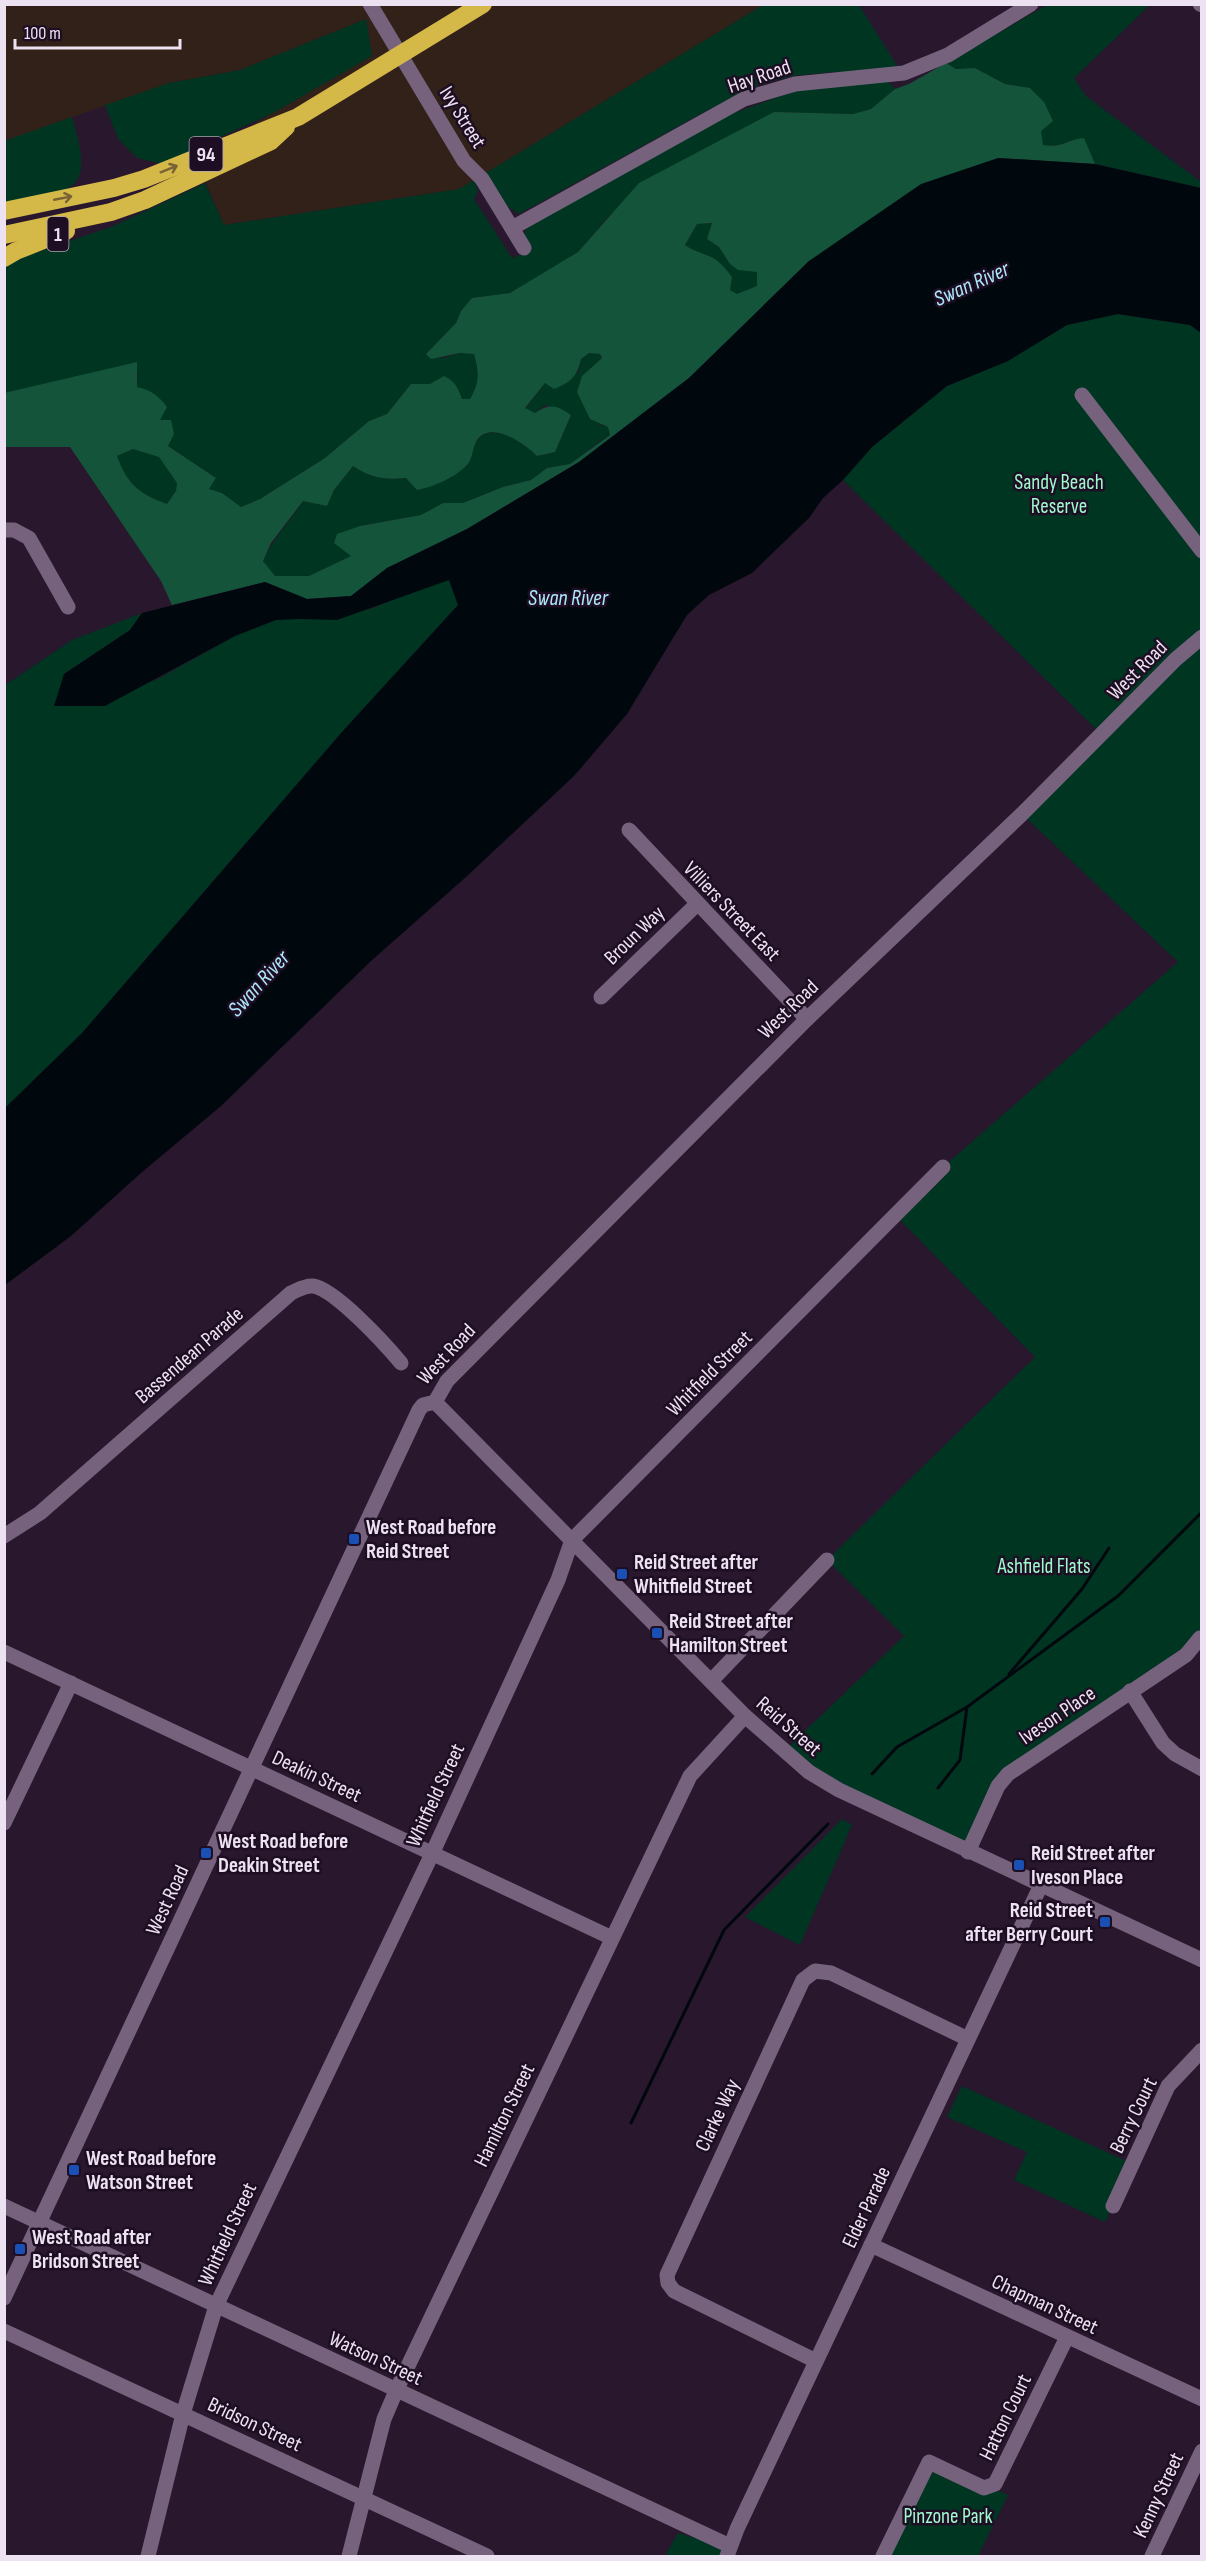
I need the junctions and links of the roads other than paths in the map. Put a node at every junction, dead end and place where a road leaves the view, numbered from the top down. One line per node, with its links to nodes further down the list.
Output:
1 (370, 4): 4 (street, Ivy Street)
2 (483, 4): 4 (highway, 94)
3 (1031, 4): 8 (street, Hay Road)
4 (399, 55): 5 (highway, 94); 8 (street, Ivy Street)
5 (298, 117): 6 (highway, 94, one-way to 5); 7 (highway, 94)
6 (7, 209)
7 (111, 212): 9 (highway, 94); 11 (highway, 1)
8 (513, 228): 10 (street, Ivy Street)
9 (4, 235)
10 (524, 248)
11 (4, 258)
12 (1082, 395): 14 (street)
13 (4, 530): 15 (street)
14 (1202, 551)
15 (68, 607)
16 (1202, 637): 20 (street, West Road)
17 (629, 830): 18 (street, Villiers Street East)
18 (697, 904): 19 (street, Broun Way); 20 (street, Villiers Street East)
19 (601, 997)
20 (807, 1019): 23 (street, West Road)
21 (943, 1167): 25 (street, Whitfield Street)
22 (401, 1363): 24 (street, Bassendean Parade)
23 (435, 1402): 25 (street, Reid Street); 33 (street, West Road)
24 (4, 1536)
25 (572, 1540): 29 (street, Reid Street); 37 (street, Whitfield Street)
26 (827, 1560): 29 (street)
27 (1200, 1638): 31 (street, Iveson Place)
28 (4, 1652): 30 (street, Deakin Street)
29 (711, 1682): 32 (street, Reid Street)
30 (70, 1683): 33 (street, Deakin Street); 35 (street)
31 (1130, 1691): 34 (street); 36 (street, Iveson Place)
32 (745, 1716): 36 (street, Reid Street); 39 (street, Hamilton Street)
33 (252, 1769): 37 (street, Deakin Street); 45 (street, West Road)
34 (1202, 1769)
35 (4, 1823)
36 (968, 1852): 38 (street, Reid Street)
37 (432, 1854): 39 (street, Deakin Street); 48 (street, Whitfield Street)
38 (1041, 1885): 40 (street, Reid Street); 41 (street, Elder Parade)
39 (612, 1938): 52 (street, Hamilton Street)
40 (1202, 1960)
41 (968, 2039): 46 (street, Elder Parade); 51 (street, Clarke Way)
42 (1202, 2050): 44 (street, Berry Court)
43 (4, 2206): 45 (street, Watson Street)
44 (1113, 2206)
45 (40, 2223): 47 (street, West Road); 48 (street, Watson Street)
46 (871, 2245): 50 (street, Chapman Street); 51 (street, Elder Parade)
47 (4, 2298)
48 (216, 2306): 52 (street, Watson Street); 54 (street, Whitfield Street)
49 (4, 2331): 54 (street, Bridson Street)
50 (1067, 2337): 53 (street, Chapman Street); 61 (street, Hatton Court)
51 (816, 2361): 57 (street, Elder Parade)
52 (396, 2391): 56 (street, Hamilton Street); 57 (street, Watson Street)
53 (1202, 2399)
54 (183, 2414): 56 (street, Bridson Street); 58 (street, Whitfield Street)
55 (1202, 2451): 62 (street, Kenny Street)
56 (363, 2499): 59 (street, Hamilton Street); 60 (street, Bridson Street)
57 (728, 2551)
58 (148, 2556)
59 (349, 2556)
60 (486, 2556)
61 (883, 2556)
62 (1152, 2556)

